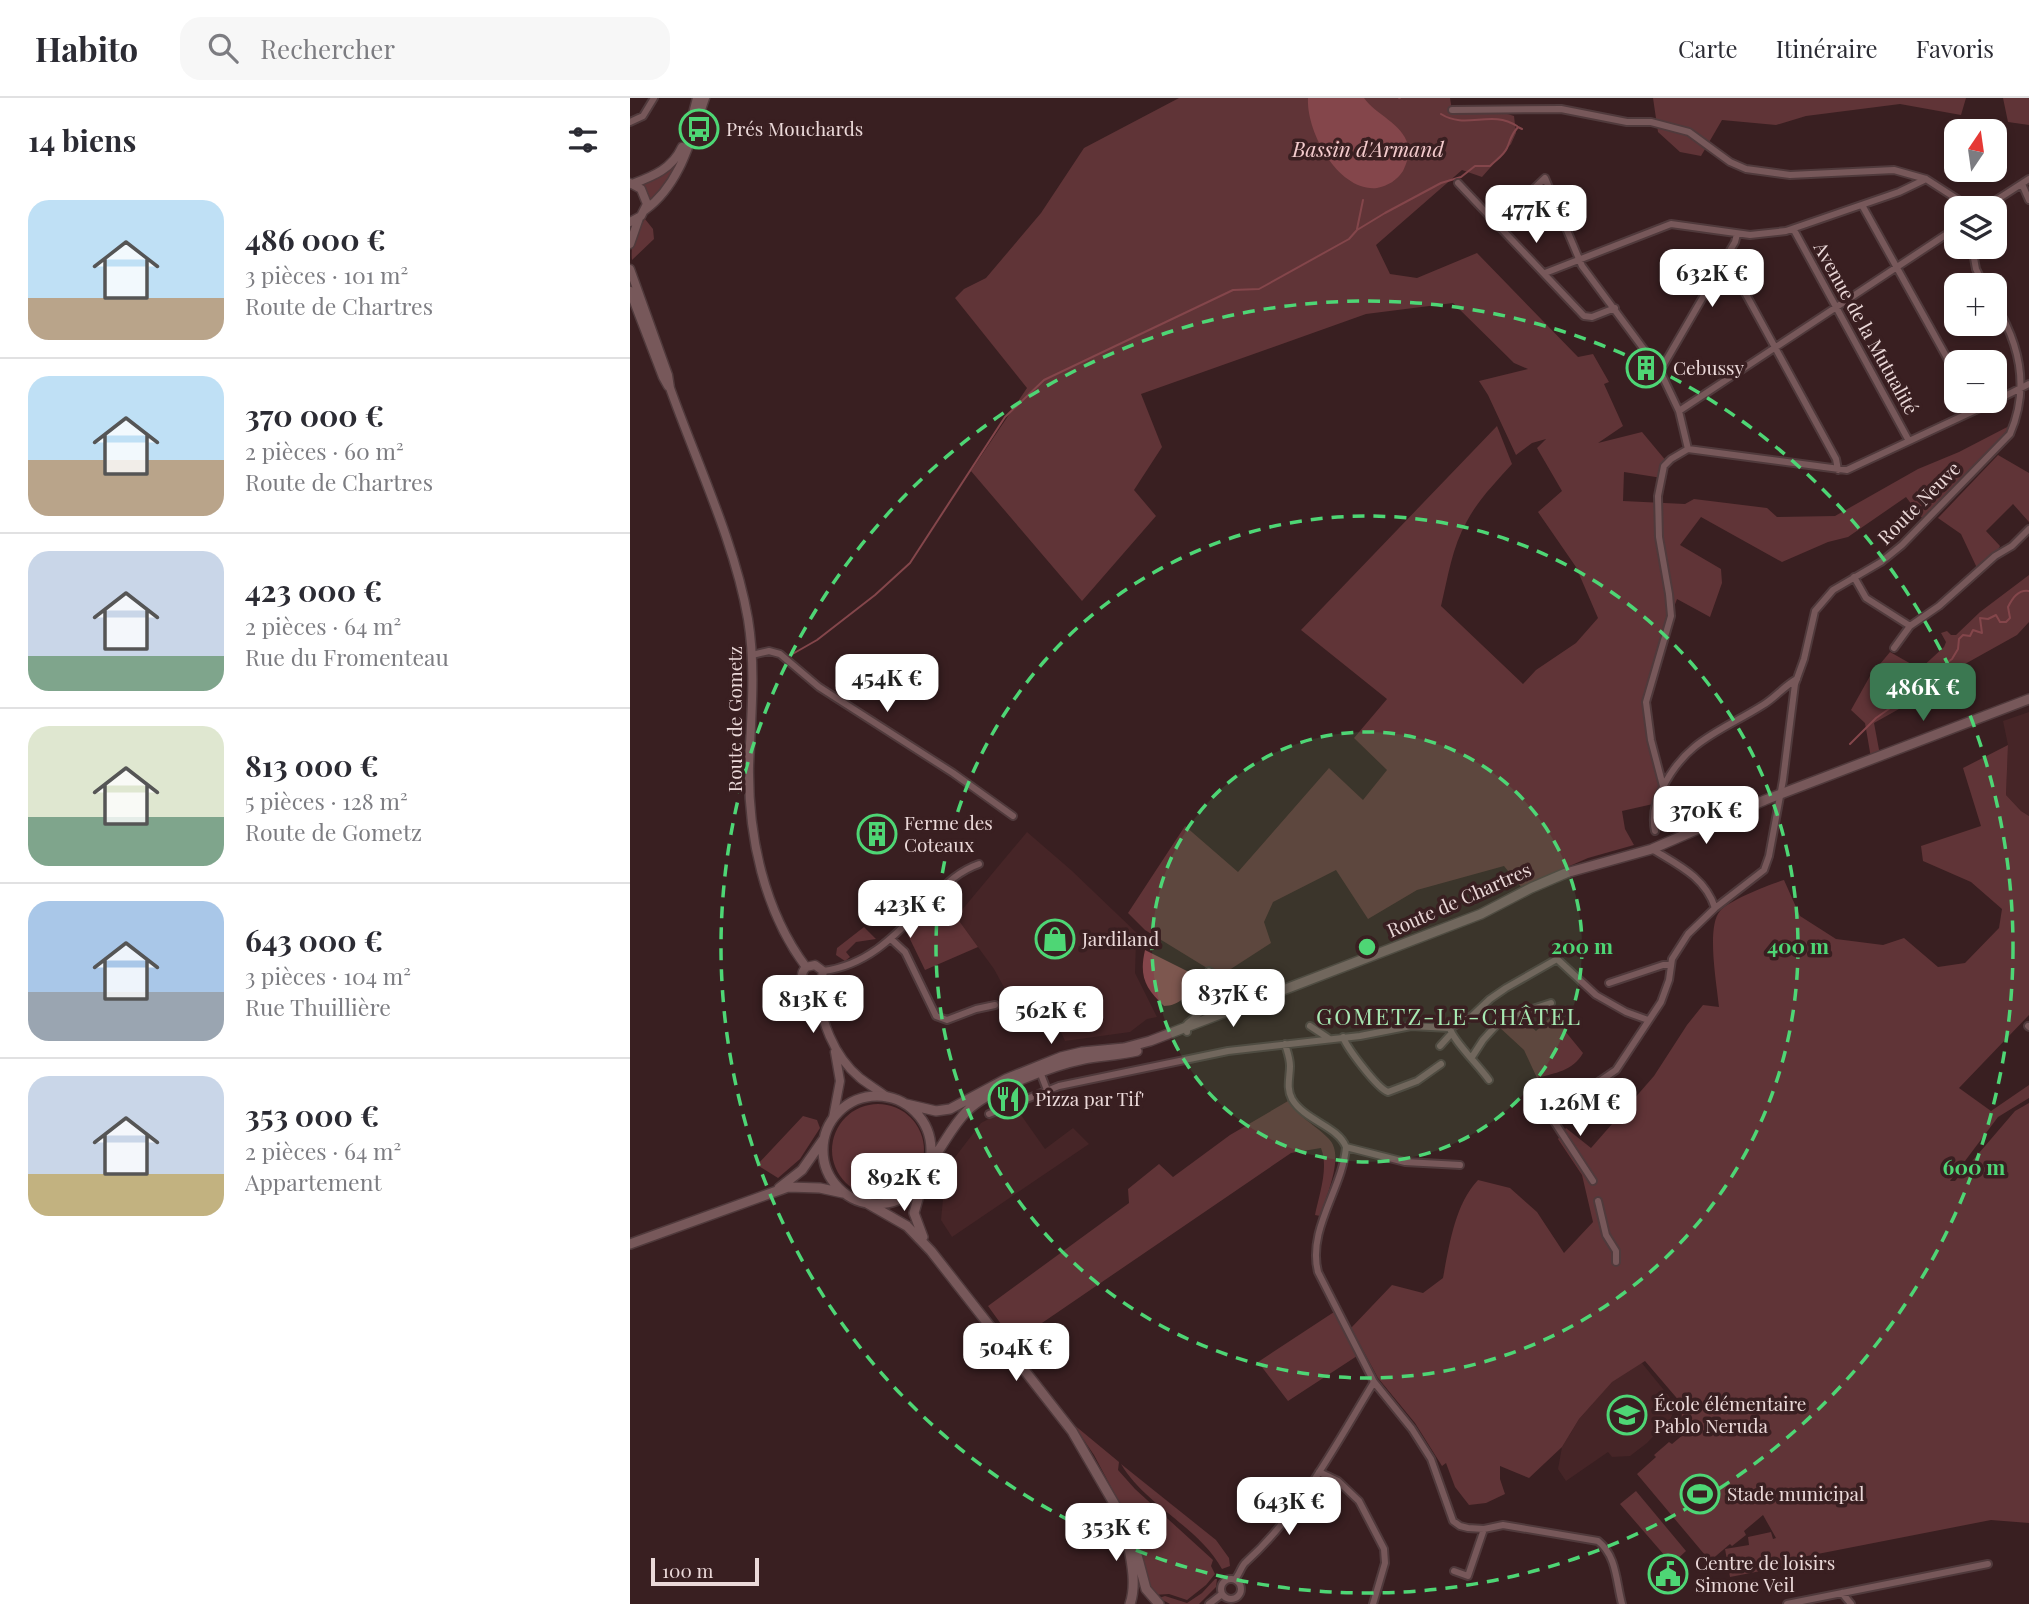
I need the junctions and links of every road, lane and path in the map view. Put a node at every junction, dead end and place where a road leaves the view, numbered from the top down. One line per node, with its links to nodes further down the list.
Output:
1 (654, 98): 5 (street)
2 (697, 98): 8 (street)
3 (705, 98): 15 (street)
4 (1452, 110): 6 (street)
5 (630, 122)
6 (1926, 179): 11 (street); 14 (street)
7 (2029, 179): 10 (street)
8 (631, 183): 15 (street)
9 (1458, 183): 17 (street)
10 (2022, 184): 12 (street); 13 (street)
11 (1952, 196)
12 (2003, 196)
13 (2029, 200)
14 (1863, 205): 18 (street); 24 (street)
15 (645, 210): 16 (street)
16 (634, 220): 21 (street)
17 (1497, 224): 22 (street); 26 (street)
18 (1794, 230): 19 (street); 28 (street, Avenue de la Mutualité)
19 (1737, 234): 22 (street); 23 (street)
20 (1944, 236): 24 (street)
21 (630, 244)
22 (1579, 259): 26 (street); 29 (street)
23 (1724, 260): 31 (street); 33 (street)
24 (1898, 266): 28 (street); 32 (street)
25 (630, 269): 35 (street, Route de Gometz)
26 (1545, 273): 29 (street)
27 (630, 291): 35 (street, Route de Gometz)
28 (1836, 306): 31 (street); 39 (street, Avenue de la Mutualité)
29 (1615, 308): 33 (street)
30 (2007, 325): 34 (street, Route Neuve)
31 (1775, 347): 37 (street); 41 (street)
32 (1944, 351)
33 (1660, 371): 37 (street)
34 (2029, 384): 36 (street); 43 (street, Route Neuve)
35 (670, 388): 46 (street, Route de Gometz)
36 (2007, 395)
37 (1679, 411): 40 (street)
38 (1969, 413): 39 (street)
39 (1909, 440): 41 (street)
40 (1688, 449): 41 (street); 50 (street)
41 (1838, 470)
42 (2029, 529): 44 (street)
43 (1854, 577): 44 (street); 47 (street, Route Neuve)
44 (1910, 626): 45 (street)
45 (1894, 648)
46 (752, 655): 52 (street); 60 (street, Route de Gometz)
47 (1797, 679): 50 (street); 51 (street, Route Neuve)
48 (2029, 699): 51 (main road, Route de Chartres)
49 (2029, 705): 51 (main road, Route de Chartres)
50 (1663, 786): 53 (street)
51 (1779, 798): 54 (main road, Route de Chartres); 56 (street, Route Neuve)
52 (1013, 816)
53 (1655, 831)
54 (1652, 849): 56 (street); 69 (main road, Route de Chartres)
55 (979, 864): 57 (street)
56 (1715, 908): 59 (street, Route Neuve)
57 (892, 940): 61 (street); 66 (street)
58 (1666, 952): 59 (street)
59 (1671, 962): 63 (street); 67 (street)
60 (806, 967): 61 (street); 64 (street)
61 (822, 971): 64 (street)
62 (1209, 971): 69 (street)
63 (1609, 983)
64 (815, 986): 74 (street)
65 (1551, 1003): 76 (street)
66 (995, 1005)
67 (1648, 1020): 70 (street); 90 (street)
68 (1310, 1026): 72 (street)
69 (1186, 1030): 78 (main road, Route de Chartres)
70 (1450, 1031): 71 (street); 75 (street); 76 (street)
71 (1343, 1037): 72 (street); 77 (street)
72 (1328, 1038): 73 (street)
73 (1285, 1044): 80 (street); 86 (street)
74 (833, 1046): 81 (street); 84 (street)
75 (1440, 1046)
76 (1472, 1057): 79 (street)
77 (1441, 1064)
78 (1039, 1070): 80 (street); 82 (main road, Route de Chartres); 87 (main road, Route de Chartres)
79 (1489, 1080)
80 (1047, 1090): 83 (street)
81 (887, 1097): 82 (main road); 84 (main road)
82 (906, 1104): 87 (main road)
83 (989, 1114)
84 (833, 1118): 85 (main road)
85 (824, 1138): 91 (main road); 92 (main road)
86 (1346, 1147): 88 (street); 98 (street)
87 (930, 1163): 89 (main road)
88 (1460, 1165)
89 (924, 1177): 94 (main road); 96 (main road)
90 (1593, 1181)
91 (771, 1192): 92 (main road); 95 (main road)
92 (845, 1193): 94 (main road)
93 (1598, 1201): 97 (street)
94 (865, 1202): 96 (main road)
95 (630, 1244)
96 (930, 1251): 100 (main road)
97 (1616, 1262)
98 (1374, 1382): 99 (street); 101 (street)
99 (1319, 1472): 104 (street); 111 (street)
100 (1126, 1526): 108 (main road); 109 (main road)
101 (1484, 1529): 103 (street); 107 (street)
102 (1987, 1564): 105 (street)
103 (1454, 1571)
104 (1235, 1579): 106 (street); 106 (street)
105 (1842, 1593): 112 (street); 113 (street)
106 (1222, 1594): 110 (street)
107 (1622, 1603)
108 (1130, 1604)
109 (1159, 1604)
110 (1209, 1604)
111 (1373, 1604)
112 (1787, 1604)
113 (1850, 1604)

